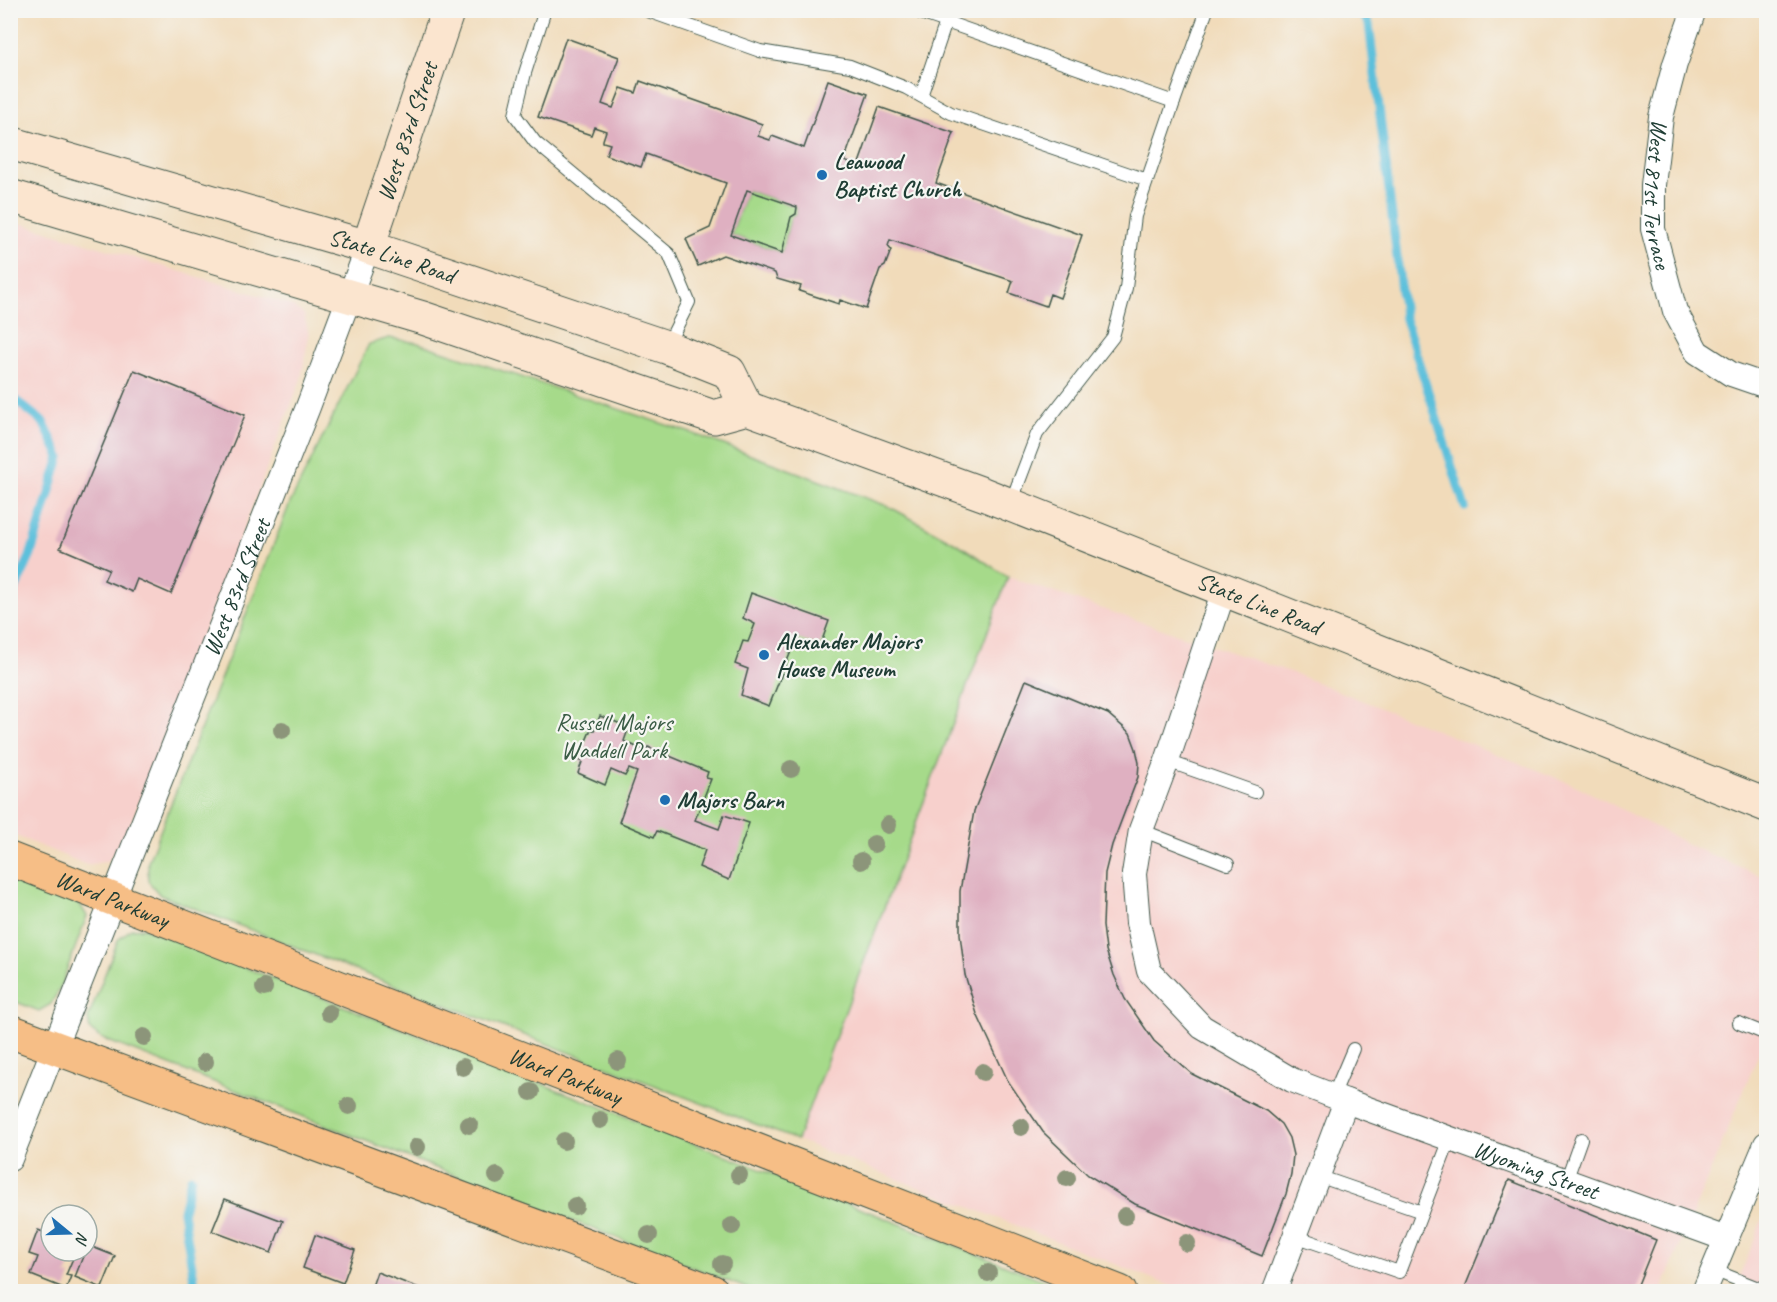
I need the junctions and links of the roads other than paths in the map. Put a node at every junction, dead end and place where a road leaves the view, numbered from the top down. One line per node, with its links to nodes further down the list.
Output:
1 (448, 10): 13 (main road, West 83rd Street)
2 (545, 10): 15 (lane)
3 (645, 10): 8 (lane)
4 (912, 10): 7 (lane)
5 (1207, 10): 9 (lane)
6 (1694, 10): 16 (street, West 81st Terrace)
7 (946, 22): 8 (lane); 9 (lane)
8 (921, 96): 11 (lane)
9 (1174, 102): 11 (lane)
10 (10, 142): 13 (main road, State Line Road)
11 (1147, 180): 18 (lane)
12 (10, 196): 14 (main road, State Line Road)
13 (368, 247): 14 (street, West 83rd Street); 15 (main road, State Line Road)
14 (350, 295): 17 (main road, State Line Road); 26 (street, West 83rd Street)
15 (666, 347): 17 (main road, State Line Road)
16 (1767, 386)
17 (747, 408): 18 (main road, State Line Road)
18 (1010, 505): 19 (main road, State Line Road)
19 (1224, 590): 20 (street, Wyoming Street); 22 (main road, State Line Road)
20 (1167, 761): 21 (lane); 23 (street, Wyoming Street)
21 (1255, 792)
22 (1767, 805)
23 (1141, 831): 25 (lane); 32 (street, Wyoming Street)
24 (10, 859): 26 (main road, Ward Parkway)
25 (1228, 864)
26 (114, 899): 30 (street, West 83rd Street); 45 (main road, Ward Parkway)
27 (1739, 1023): 29 (lane)
28 (10, 1031): 30 (main road)
29 (1767, 1034)
30 (55, 1048): 36 (street, West 83rd Street); 44 (main road)
31 (1353, 1049): 32 (lane)
32 (1340, 1098): 33 (street, Wyoming Street); 37 (street)
33 (1449, 1139): 38 (street, Wyoming Street); 39 (lane)
34 (1581, 1139): 38 (lane)
35 (1767, 1144): 41 (street)
36 (10, 1160)
37 (1318, 1176): 39 (lane); 40 (street)
38 (1566, 1181): 41 (street, Wyoming Street)
39 (1422, 1212): 40 (lane)
40 (1295, 1236): 46 (street)
41 (1726, 1239): 42 (street)
42 (1709, 1281): 43 (lane)
43 (1767, 1291)
44 (713, 1292)
45 (1120, 1292)
46 (1274, 1292)

